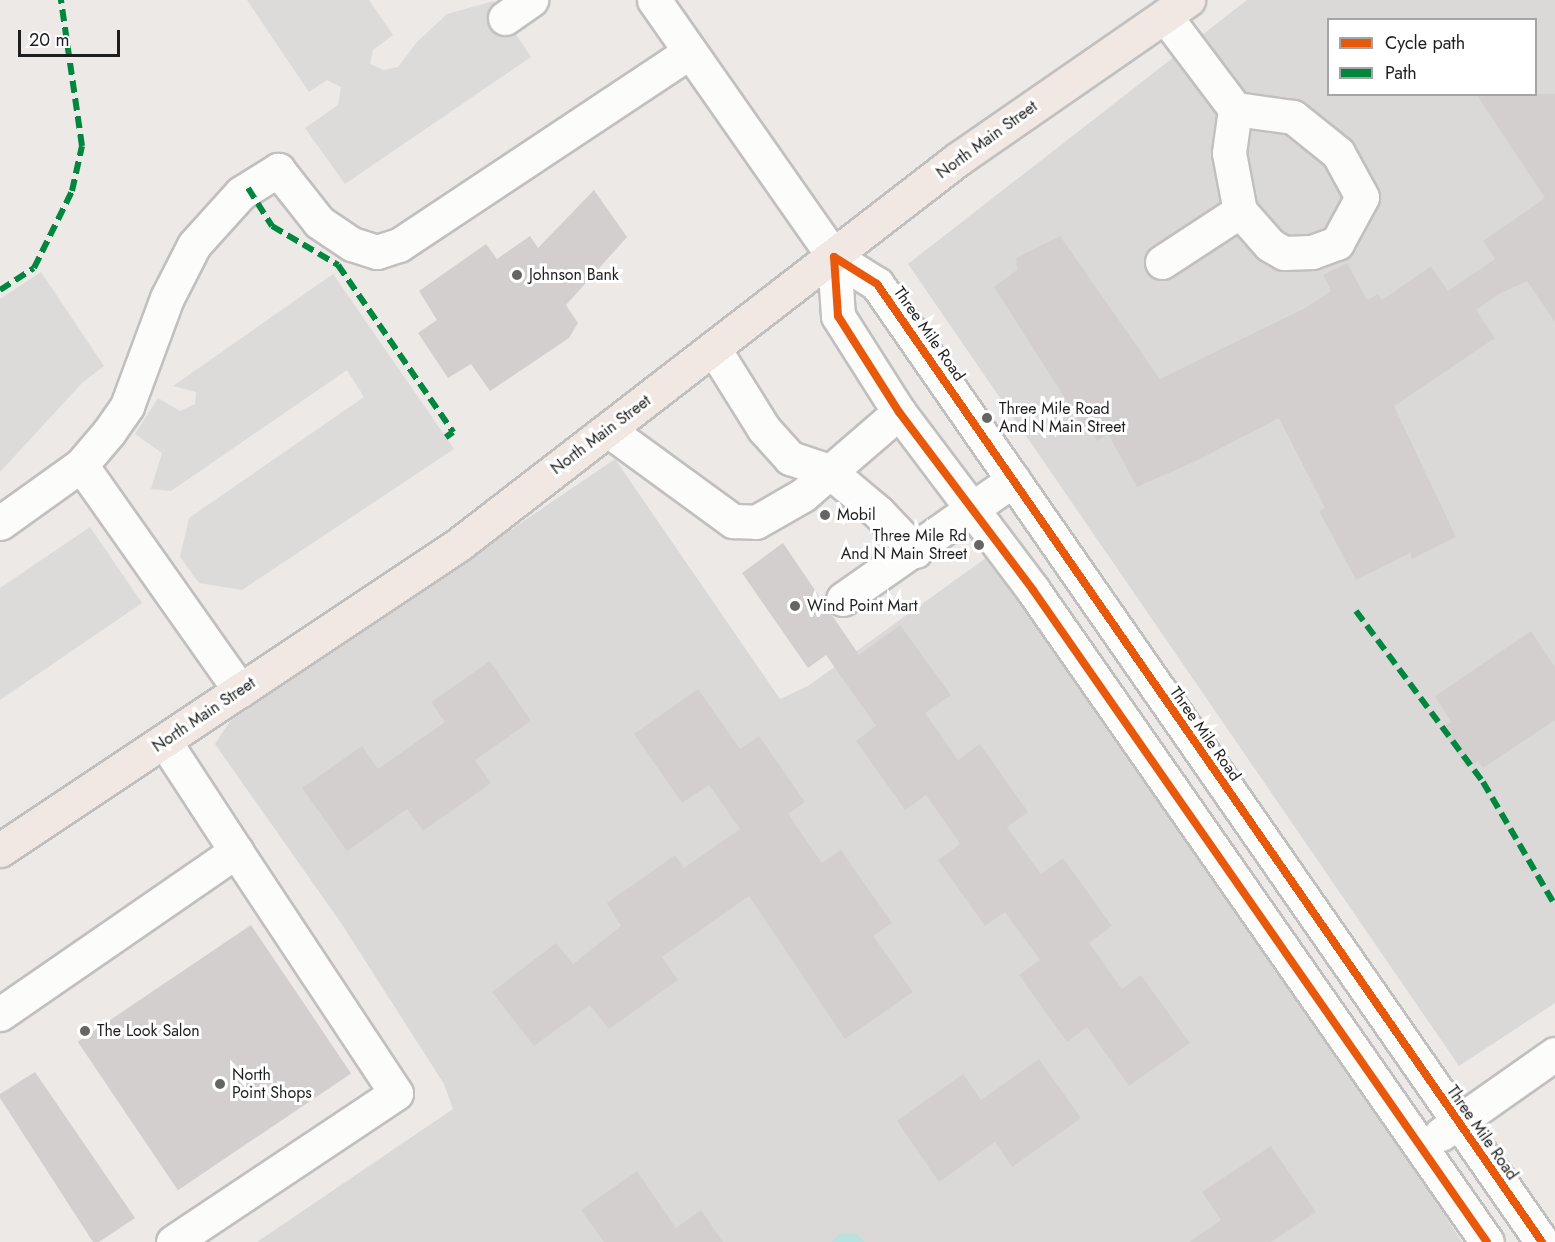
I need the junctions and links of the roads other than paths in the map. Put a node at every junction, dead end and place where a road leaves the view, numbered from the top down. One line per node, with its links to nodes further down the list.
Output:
1 (654, 0): 3 (street, Three Mile Road)
2 (1176, 8): 4 (street); 6 (main road, North Main Street)
3 (690, 52): 6 (street, Three Mile Road); 11 (street)
4 (1235, 109): 5 (street); 5 (street)
5 (1240, 210): 7 (street)
6 (834, 257): 8 (main road, North Main Street); 9 (street); 13 (street, Three Mile Road)
7 (1161, 262)
8 (714, 349): 10 (main road, North Main Street); 12 (street)
9 (899, 412): 12 (street); 14 (street)
10 (608, 430): 12 (street); 18 (main road, North Main Street)
11 (81, 465): 15 (street); 18 (street)
12 (829, 471): 16 (street)
13 (1013, 480): 14 (street); 24 (street, Three Mile Road)
14 (974, 508): 16 (street); 25 (street)
15 (0, 522)
16 (915, 551): 17 (street)
17 (843, 598)
18 (240, 690): 19 (main road, North Main Street)
19 (165, 742): 20 (main road, North Main Street); 21 (street)
20 (0, 849)
21 (236, 851): 22 (street); 26 (street)
22 (0, 1014)
23 (1555, 1054): 24 (street)
24 (1458, 1122): 25 (street); 28 (street, Three Mile Road)
25 (1421, 1148): 27 (street)
26 (173, 1242)
27 (1487, 1242)
28 (1542, 1242)

